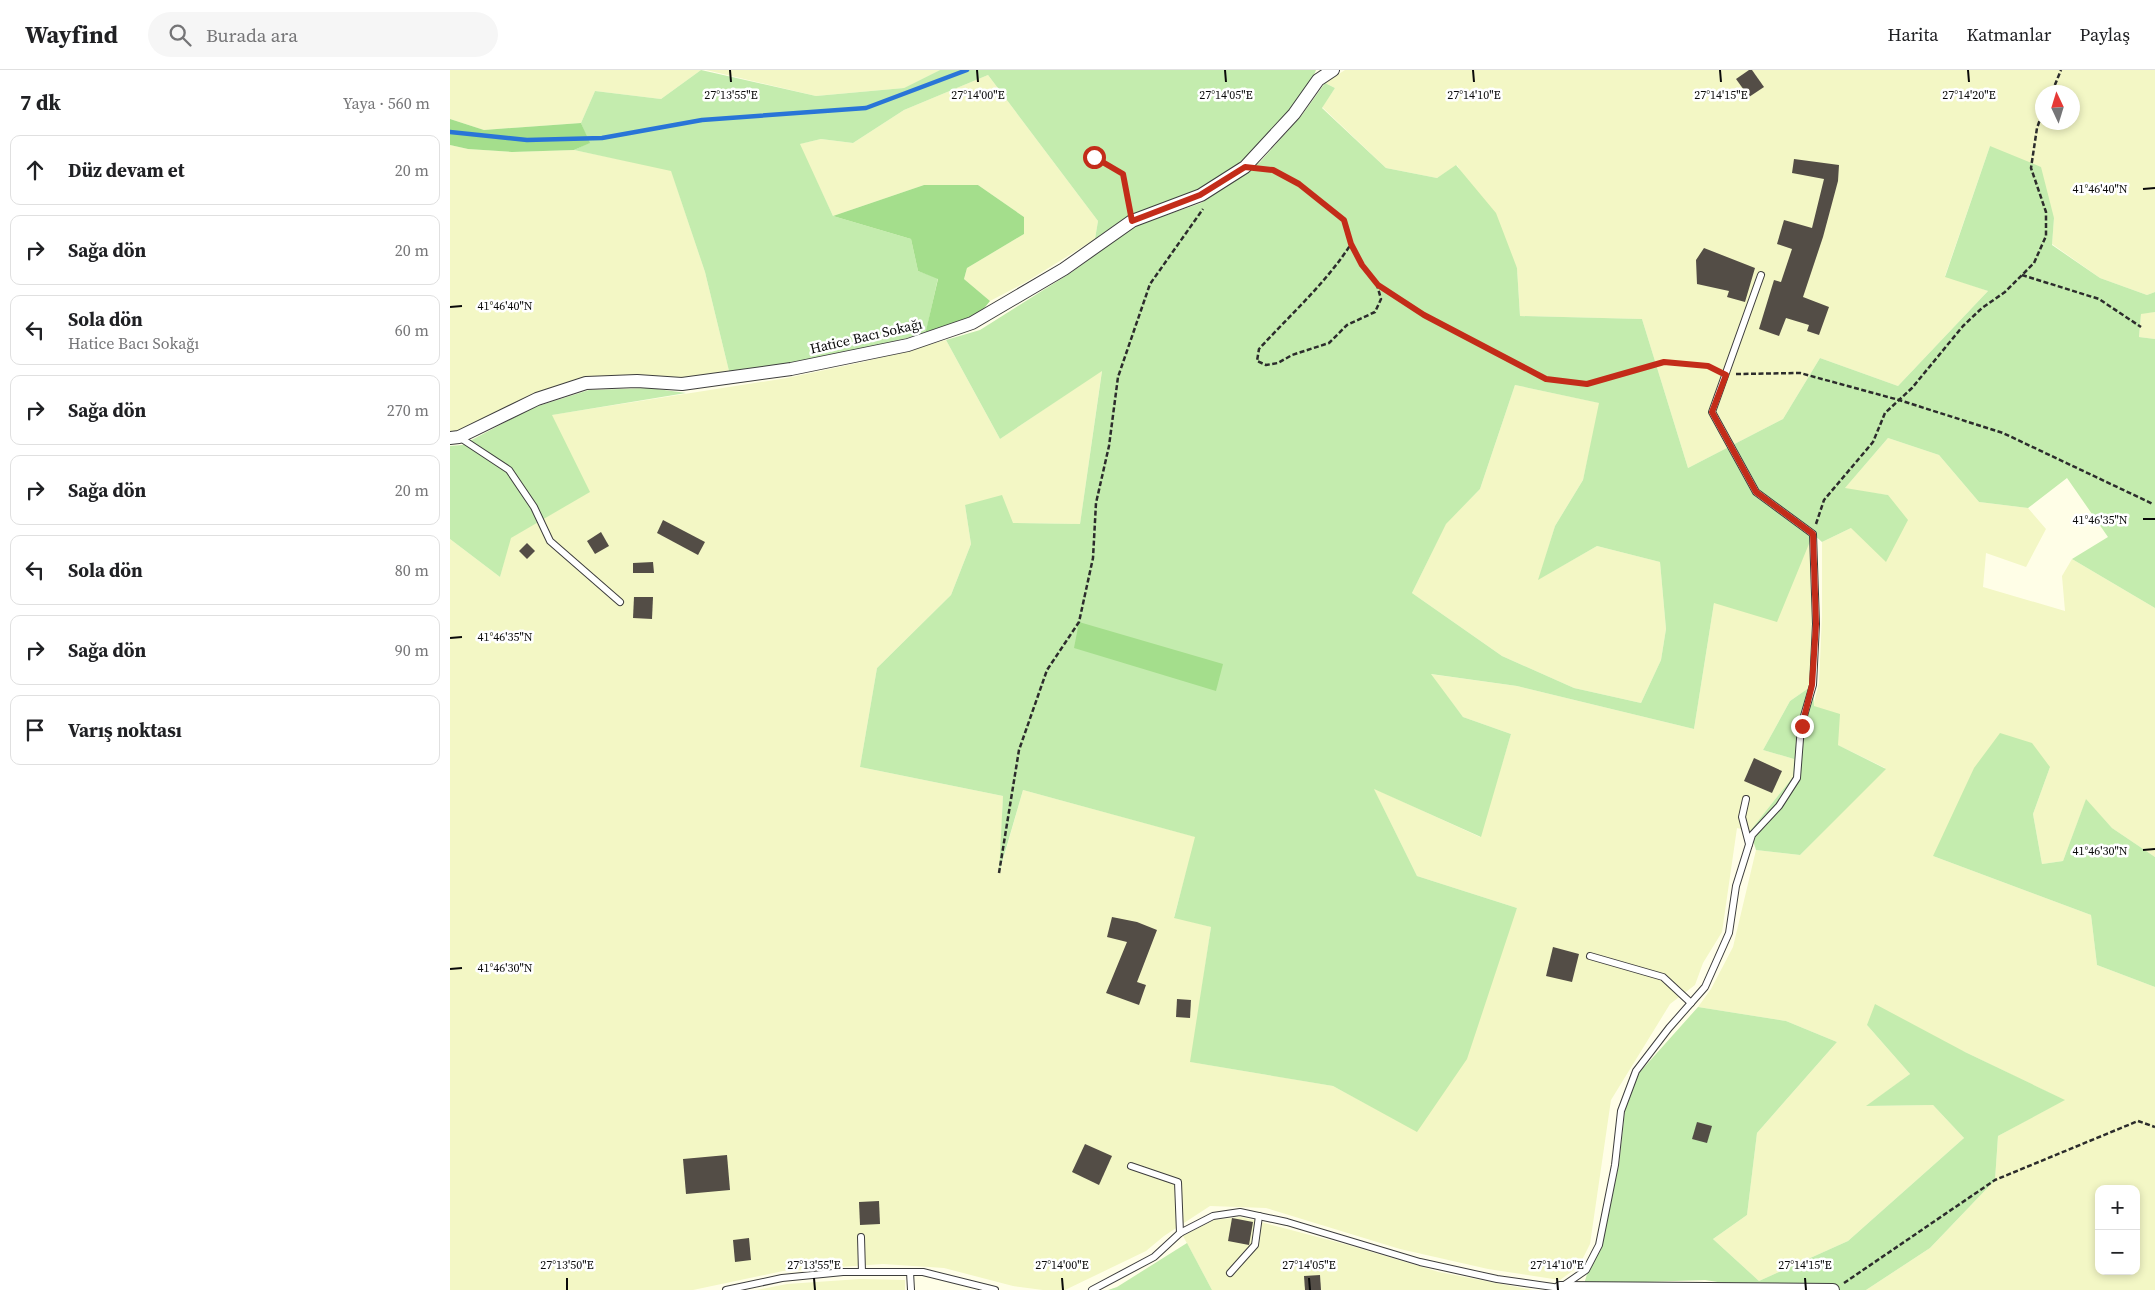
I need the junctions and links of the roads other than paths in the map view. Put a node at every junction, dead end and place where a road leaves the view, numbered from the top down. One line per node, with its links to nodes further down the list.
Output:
1 (1333, 70): 2 (street, Hatice Bacı Sokağı)
2 (1320, 75): 4 (street, Hatice Bacı Sokağı)
3 (1761, 274): 7 (lane)
4 (454, 438): 5 (lane)
5 (620, 602)
6 (1746, 799): 7 (lane)
7 (1749, 845): 9 (lane)
8 (1590, 956): 9 (lane)
9 (1691, 1003): 17 (lane)
10 (1131, 1166): 12 (lane)
11 (1259, 1216): 12 (lane); 16 (lane); 17 (lane)
12 (1180, 1233): 21 (lane)
13 (861, 1237): 14 (lane)
14 (862, 1272): 15 (lane); 18 (lane)
15 (910, 1272): 19 (lane); 20 (lane)
16 (1230, 1273)
17 (1552, 1288): 22 (street)
18 (726, 1290)
19 (911, 1290)
20 (995, 1290)
21 (1092, 1290)
22 (1833, 1290)

